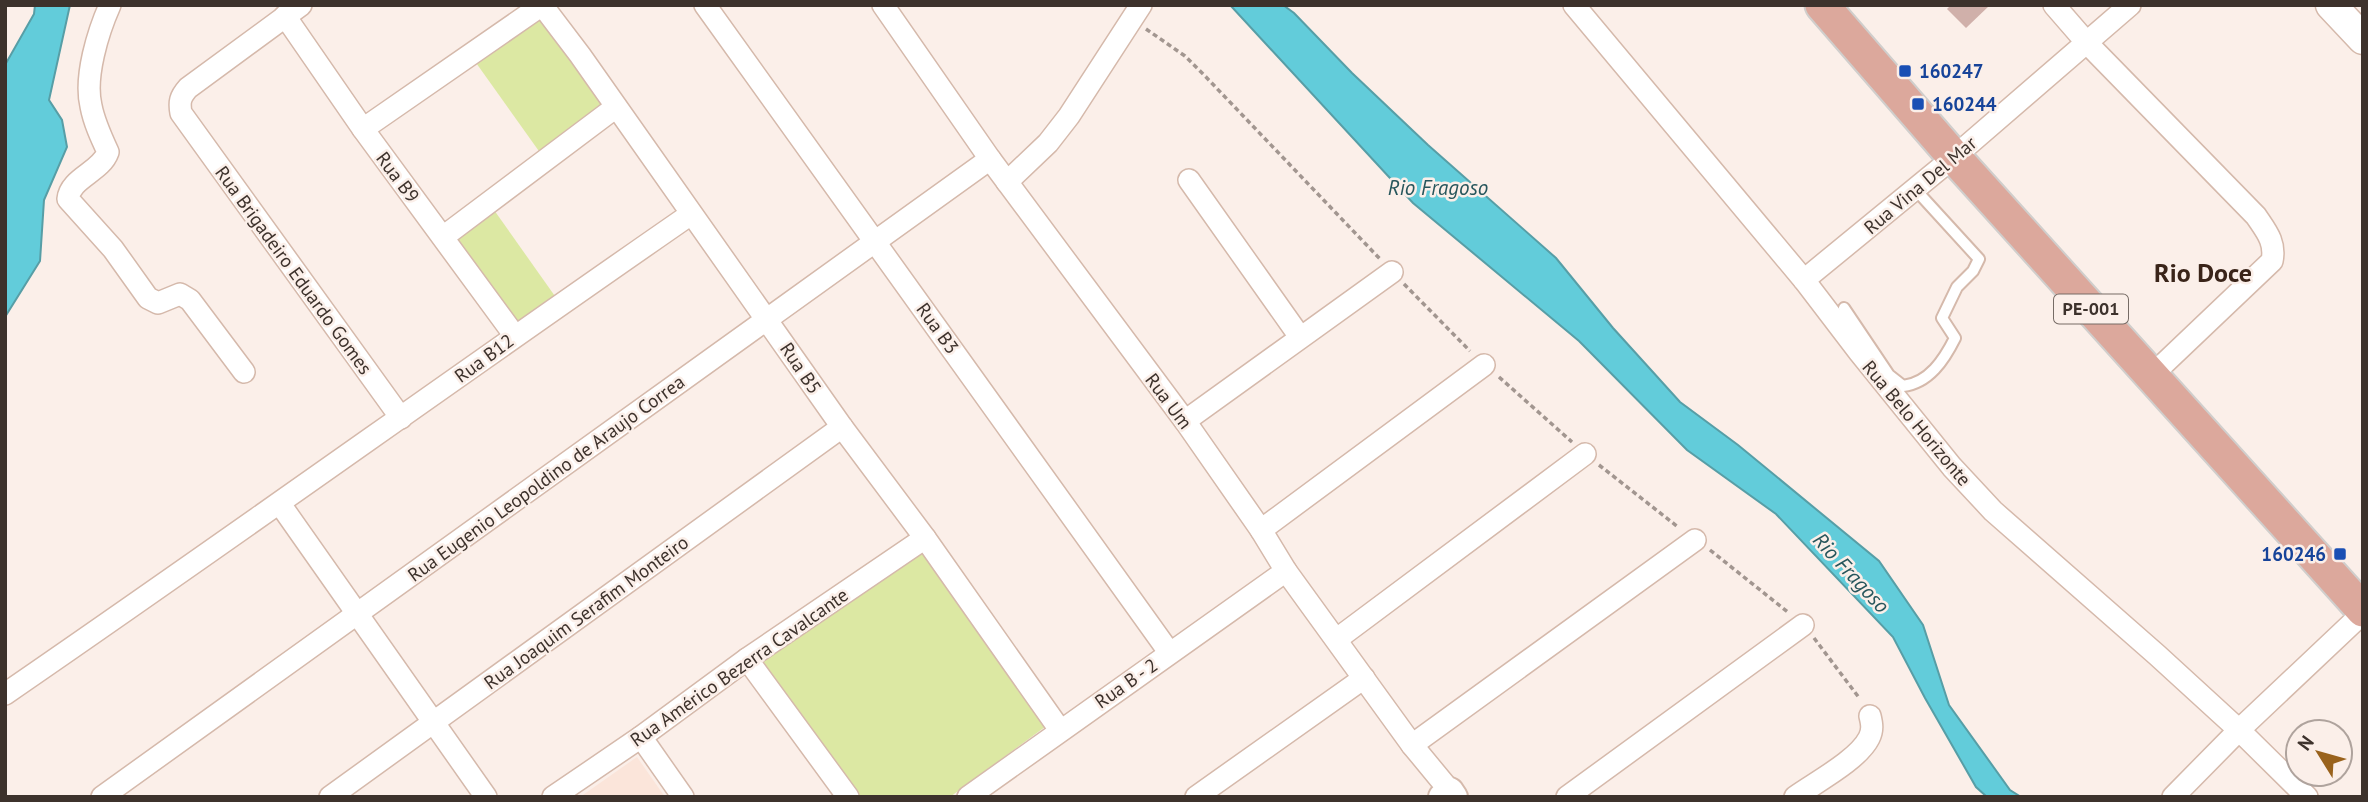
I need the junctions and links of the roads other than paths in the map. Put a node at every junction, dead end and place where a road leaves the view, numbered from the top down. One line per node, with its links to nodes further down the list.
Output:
1 (110, 5): 31 (street)
2 (542, 5): 14 (street, Rua B5); 15 (street)
3 (705, 5): 23 (street, Rua B3)
4 (883, 5): 17 (street, Rua Um)
5 (1140, 5): 19 (street)
6 (1574, 5): 25 (street, Rua Belo Horizonte)
7 (1822, 5): 16 (main road, PE-001)
8 (2054, 5): 13 (street)
9 (2130, 5): 13 (street, Rua Vina Del Mar)
10 (2331, 5): 12 (main road)
11 (293, 11): 15 (street, Rua B9); 33 (street, Rua Brigadeiro Eduardo Gomes)
12 (2363, 39)
13 (2087, 43): 16 (street, Rua Vina Del Mar); 32 (street)
14 (616, 107): 21 (street, Rua B5); 22 (street)
15 (363, 129): 22 (street, Rua B9)
16 (1954, 157): 20 (street, Rua Vina Del Mar); 32 (main road, PE-001)
17 (990, 159): 19 (street, Rua Um); 23 (street, Rua Eugenio Leopoldino de Araujo Correa)
18 (1189, 180): 29 (street)
19 (1007, 182): 34 (street, Rua Um)
20 (1915, 189): 25 (street, Rua Vina Del Mar); 26 (lane)
21 (691, 214): 27 (street, Rua B5); 28 (street, Rua B12)
22 (443, 237): 28 (street, Rua B9)
23 (875, 243): 27 (street, Rua Eugenio Leopoldino de Araujo Correa); 46 (street, Rua B3)
24 (1392, 272): 29 (street)
25 (1804, 280): 53 (street, Rua Belo Horizonte)
26 (1844, 308)
27 (768, 319): 35 (street, Rua B5); 43 (street, Rua Eugenio Leopoldino de Araujo Correa)
28 (515, 336): 33 (street, Rua B12)
29 (1300, 337): 34 (street)
30 (1484, 365): 38 (street)
31 (244, 372)
32 (2151, 376): 42 (main road, PE-001)
33 (401, 418): 37 (street, Rua B12)
34 (1185, 421): 38 (street, Rua Um)
35 (842, 427): 39 (street, Rua B5); 51 (street, Rua Joaquim Serafim Monteiro)
36 (1584, 454): 45 (street)
37 (280, 504): 43 (street); 49 (street, Rua B12)
38 (1261, 530): 41 (street, Rua Um)
39 (925, 538): 47 (street, Rua Américo Bezerra Cavalcante); 52 (street, Rua B5)
40 (1695, 540): 55 (street)
41 (1286, 571): 45 (street, Rua Um); 46 (street, Rua B - 2)
42 (2363, 612): 53 (street)
43 (358, 615): 51 (street); 57 (street, Rua Eugenio Leopoldino de Araujo Correa)
44 (1803, 625): 65 (street)
45 (1336, 639): 48 (street, Rua Um)
46 (1169, 652): 52 (street, Rua B - 2)
47 (747, 659): 54 (street, Rua Américo Bezerra Cavalcante); 62 (street)
48 (1364, 678): 55 (street, Rua Um); 64 (street)
49 (5, 694)
50 (1870, 716): 66 (street)
51 (433, 722): 58 (street, Rua Joaquim Serafim Monteiro); 59 (street)
52 (1059, 730): 63 (street, Rua B - 2)
53 (2239, 730): 67 (street); 68 (street, Rua Belo Horizonte)
54 (641, 737): 60 (street, Rua Américo Bezerra Cavalcante); 61 (street)
55 (1412, 745): 56 (street, Rua Um)
56 (1449, 795)
57 (102, 797)
58 (330, 797)
59 (486, 797)
60 (553, 797)
61 (683, 797)
62 (848, 797)
63 (968, 797)
64 (1196, 797)
65 (1567, 797)
66 (1795, 797)
67 (2173, 797)
68 (2307, 797)

